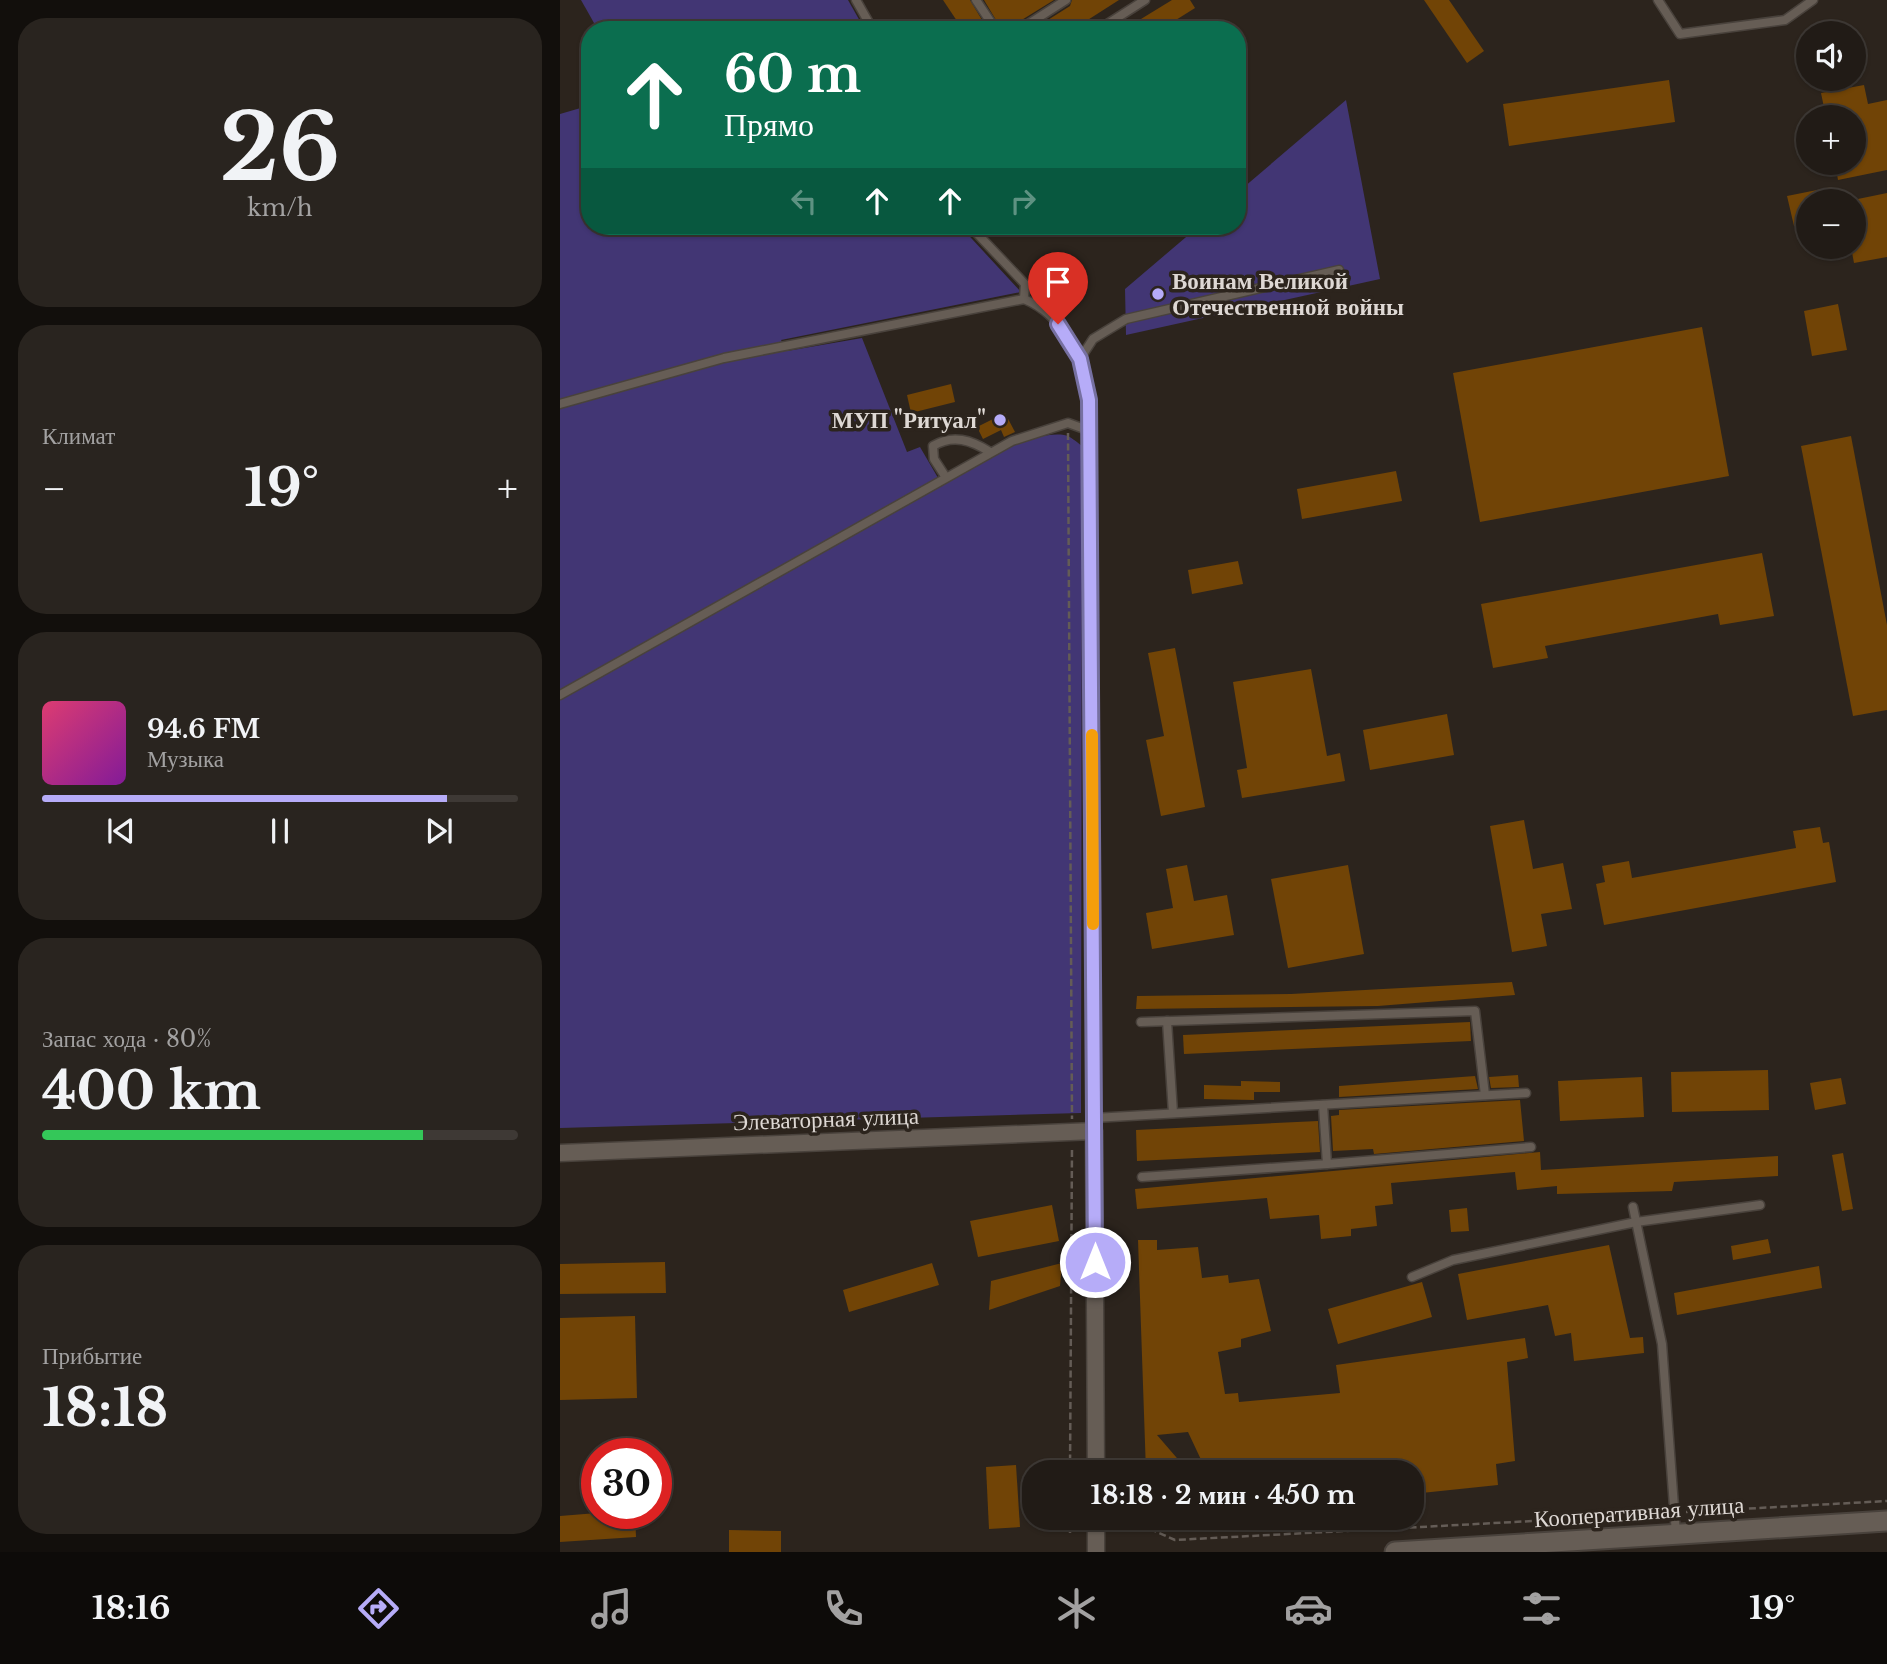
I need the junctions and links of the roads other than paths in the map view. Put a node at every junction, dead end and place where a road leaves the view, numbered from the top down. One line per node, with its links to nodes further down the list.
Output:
1 (856, 0): 7 (lane)
2 (976, 0): 8 (lane)
3 (1066, 0): 9 (lane)
4 (1145, 0): 10 (lane)
5 (1658, 0): 6 (lane)
6 (1813, 0)
7 (868, 21)
8 (990, 21)
9 (1033, 21)
10 (1112, 21)
11 (979, 235): 13 (lane)
12 (1339, 270): 14 (lane)
13 (1024, 299): 14 (lane); 15 (lane)
14 (1080, 359): 16 (lane)
15 (560, 404)
16 (1090, 431): 17 (lane); 26 (lane)
17 (990, 452): 18 (lane); 18 (lane)
18 (945, 476): 19 (lane)
19 (560, 695)
20 (1167, 1021): 21 (lane); 23 (lane); 25 (lane)
21 (1142, 1022)
22 (1526, 1093): 23 (lane)
23 (1485, 1095): 24 (lane)
24 (1323, 1105): 25 (lane); 29 (lane)
25 (1173, 1114): 26 (lane)
26 (1094, 1125): 28 (street, Элеваторная улица); 35 (street)
27 (1531, 1147): 29 (lane)
28 (560, 1153)
29 (1327, 1164): 30 (lane)
30 (1142, 1177)
31 (1760, 1205): 33 (lane)
32 (1633, 1207): 33 (lane)
33 (1636, 1222): 34 (lane); 38 (lane)
34 (1412, 1278)
35 (1096, 1460)
36 (1887, 1521): 38 (main road, Кооперативная улица)
37 (1096, 1530): 39 (street)
38 (1676, 1534): 40 (main road, Кооперативная улица)
39 (1096, 1552)
40 (1395, 1552)

